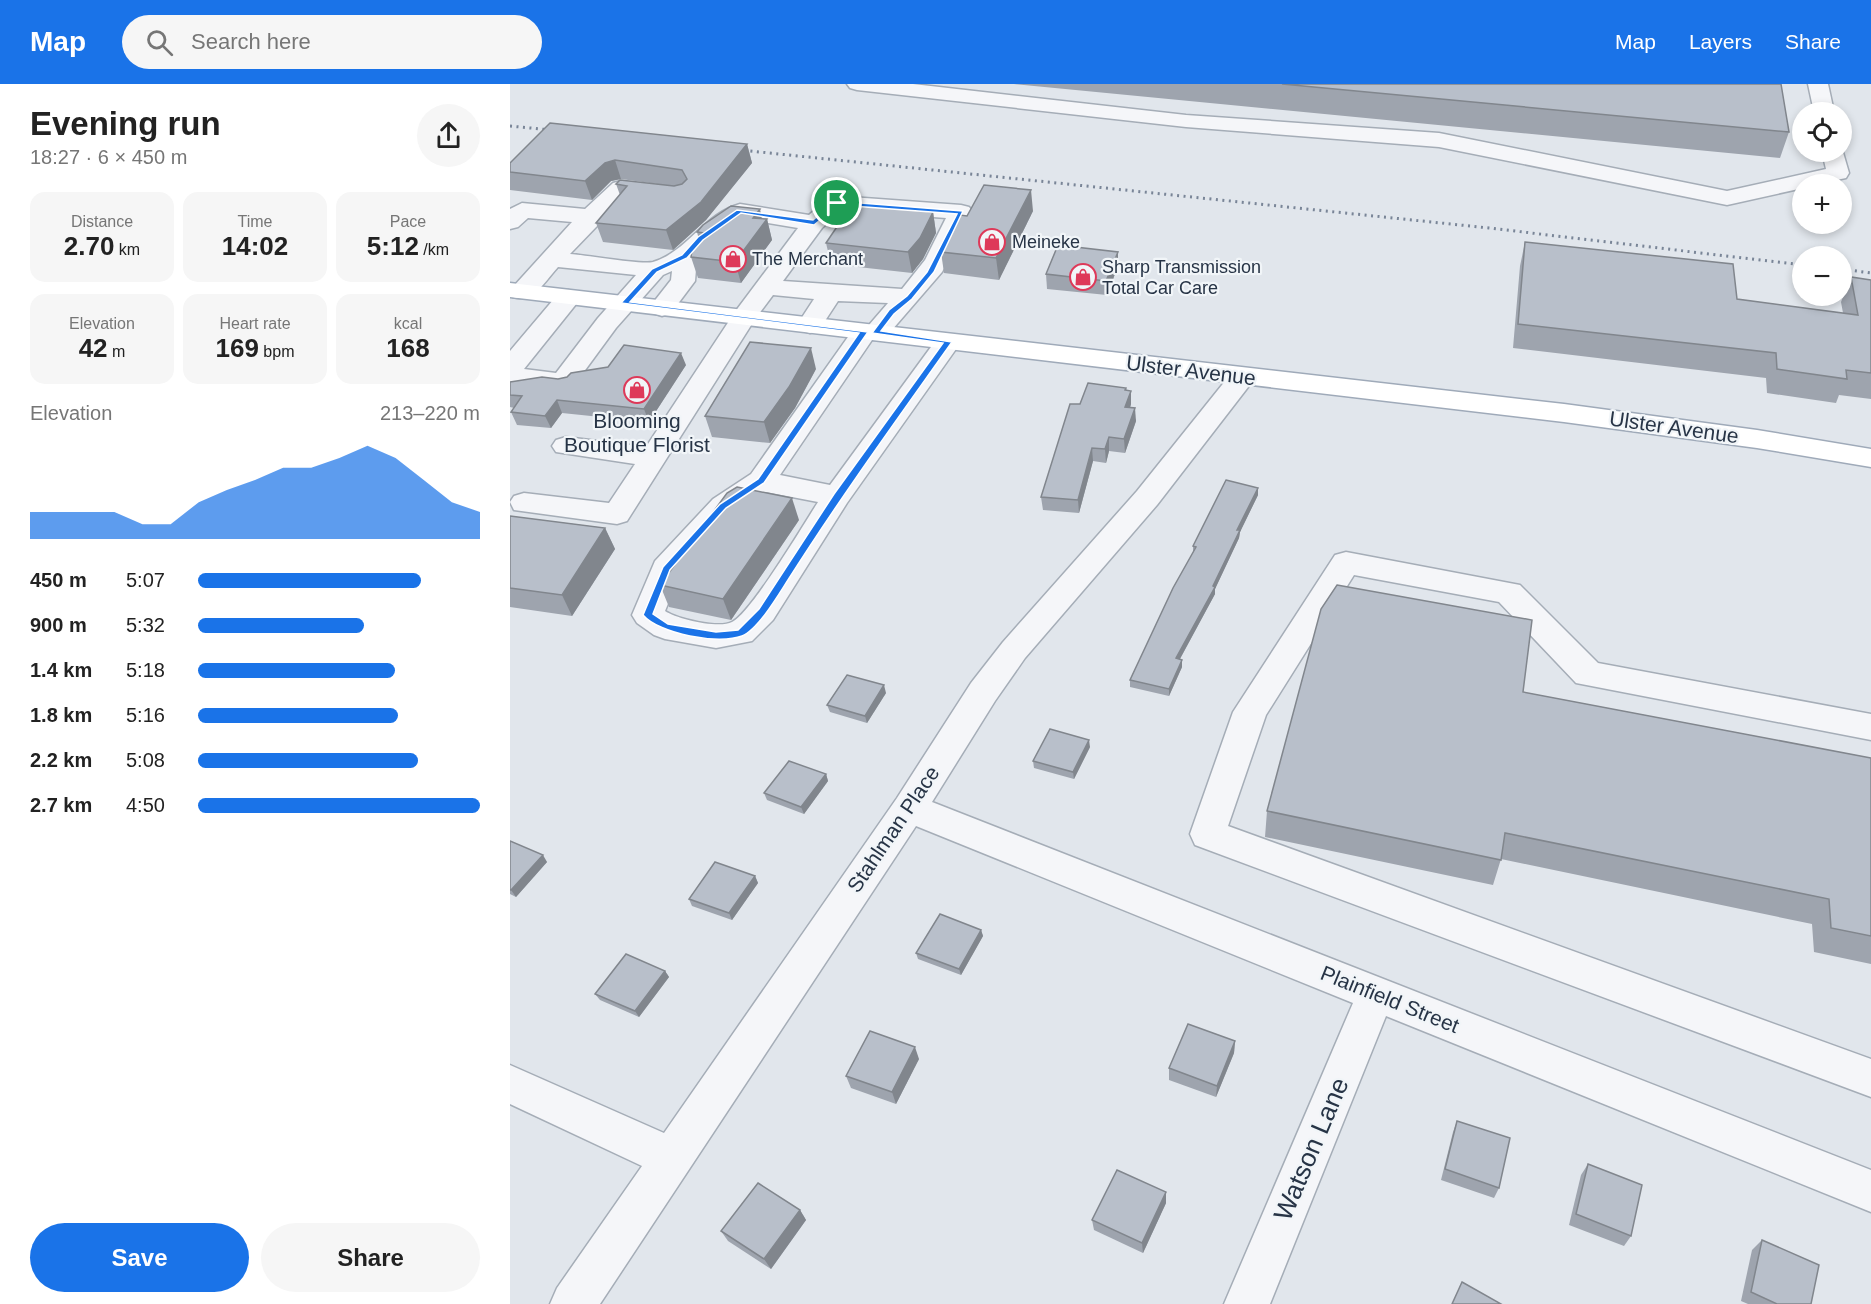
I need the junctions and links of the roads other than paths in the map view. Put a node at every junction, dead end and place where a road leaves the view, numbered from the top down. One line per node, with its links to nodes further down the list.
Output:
1 (857, 84): 4 (street)
2 (1818, 84): 3 (street)
3 (1822, 102)
4 (1835, 162)
5 (680, 196): 6 (street)
6 (590, 218): 7 (street); 10 (street)
7 (510, 222)
8 (814, 223): 9 (street); 12 (street); 15 (street)
9 (685, 256): 11 (street); 18 (street)
10 (552, 259): 11 (street); 13 (street)
11 (654, 270): 17 (street)
12 (767, 287): 14 (street); 19 (street)
13 (516, 291): 16 (main road, Ulster Avenue)
14 (830, 293): 15 (street); 20 (street)
15 (909, 297): 21 (street)
16 (568, 298): 17 (main road, Ulster Avenue); 23 (street)
17 (625, 303): 18 (main road, Ulster Avenue); 24 (street)
18 (662, 308): 19 (main road, Ulster Avenue)
19 (744, 318): 20 (main road, Ulster Avenue); 27 (street)
20 (810, 325): 21 (main road, Ulster Avenue)
21 (870, 332): 22 (main road, Ulster Avenue); 29 (street)
22 (948, 342): 25 (main road, Ulster Avenue); 30 (street)
23 (510, 368)
24 (510, 375)
25 (1243, 376): 28 (main road, Ulster Avenue); 33 (street, Stahlman Place)
26 (566, 446): 27 (street)
27 (654, 457): 31 (street)
28 (1871, 458)
29 (761, 481): 30 (street); 30 (street)
30 (837, 496)
31 (524, 503)
32 (1871, 727): 35 (street)
33 (909, 808): 34 (street, Plainfield Street); 37 (street, Stahlman Place)
34 (1376, 994): 38 (street, Plainfield Street); 40 (street, Watson Lane)
35 (1871, 1078)
36 (510, 1084): 37 (street)
37 (671, 1158): 39 (street, Stahlman Place)
38 (1871, 1191)
39 (573, 1304)
40 (1247, 1304)

